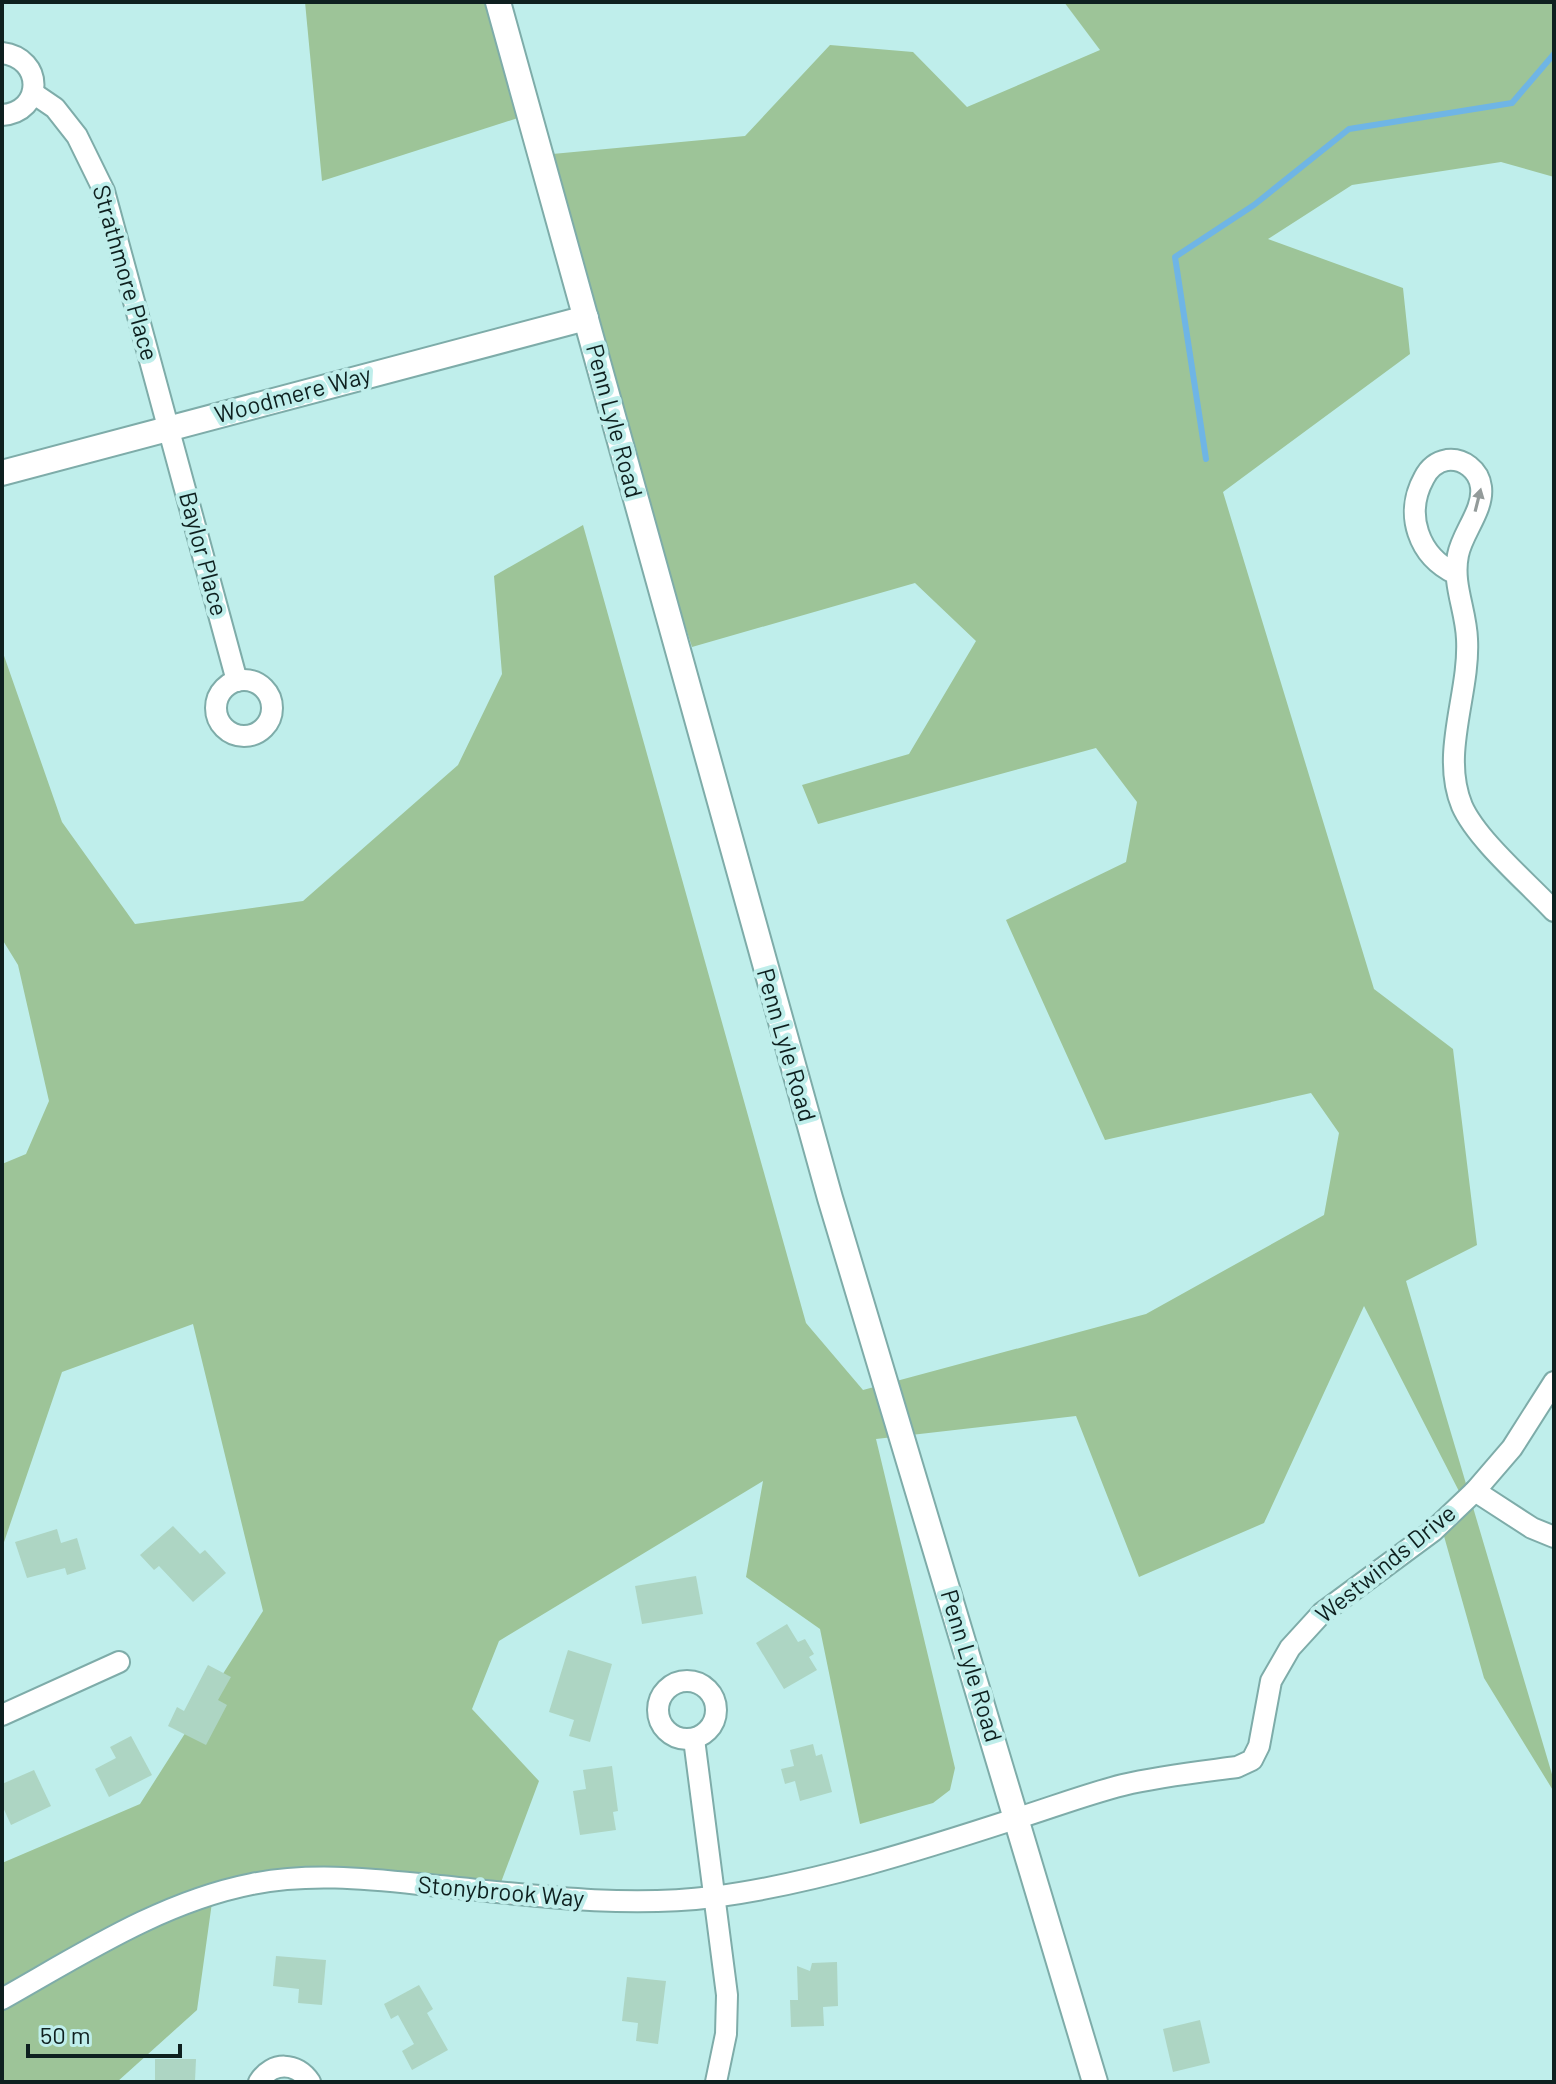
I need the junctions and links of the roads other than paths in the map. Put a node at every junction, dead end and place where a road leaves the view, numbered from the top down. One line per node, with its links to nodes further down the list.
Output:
1 (498, 2): 5 (street, Penn Lyle Road)
2 (2, 53): 3 (street, Strathmore Place)
3 (33, 93): 4 (street); 6 (street, Strathmore Place)
4 (2, 115)
5 (586, 318): 6 (street, Woodmere Way); 17 (street, Penn Lyle Road)
6 (170, 427): 7 (street, Woodmere Way); 9 (street, Baylor Place)
7 (2, 473)
8 (1456, 574): 8 (street, one-way to 8); 10 (street)
9 (237, 681)
10 (1554, 911)
11 (1554, 1382): 12 (street, Westwinds Drive)
12 (1475, 1491): 13 (street); 17 (street, Westwinds Drive)
13 (1554, 1537)
14 (119, 1662): 15 (street)
15 (2, 1715)
16 (694, 1739): 18 (street)
17 (1017, 1818): 18 (street, Stonybrook Way); 23 (street, Penn Lyle Road)
18 (715, 1896): 19 (street, Stonybrook Way); 22 (street)
19 (2, 1999)
20 (259, 2082): 21 (street)
21 (310, 2082)
22 (716, 2082)
23 (1095, 2082)

